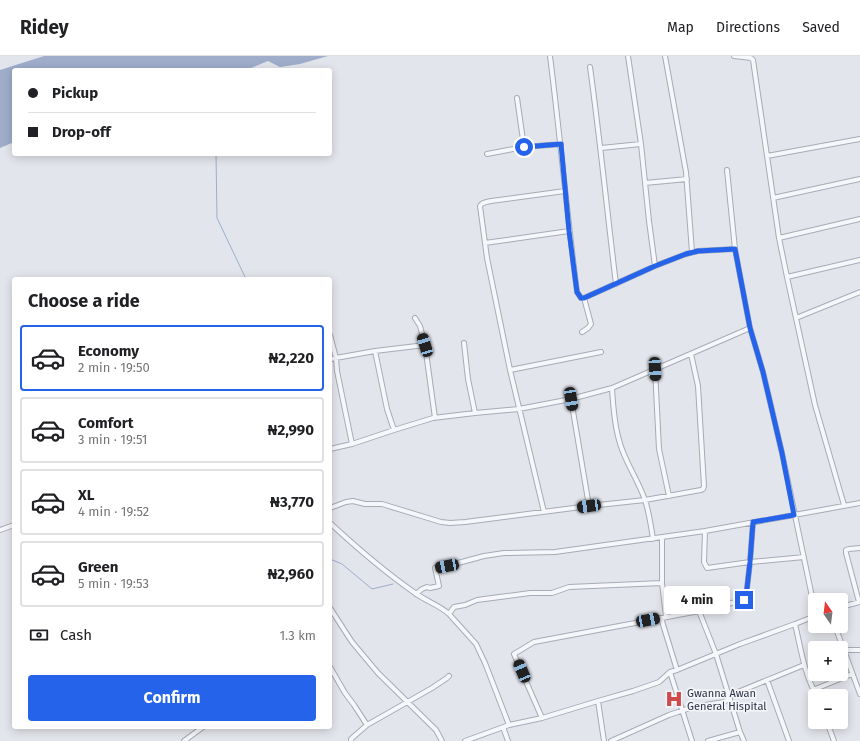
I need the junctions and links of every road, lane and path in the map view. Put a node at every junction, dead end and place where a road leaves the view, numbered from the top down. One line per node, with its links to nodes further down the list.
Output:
1 (550, 56): 8 (street)
2 (628, 56): 9 (street)
3 (666, 56): 15 (street)
4 (734, 56): 13 (street)
5 (590, 67): 11 (street)
6 (516, 98): 10 (street)
7 (860, 140): 13 (street)
8 (561, 144): 10 (street); 18 (street)
9 (641, 144): 11 (street); 17 (street)
10 (524, 147): 12 (street)
11 (601, 148): 29 (street)
12 (487, 154)
13 (767, 156): 19 (street)
14 (727, 170): 24 (street)
15 (687, 179): 17 (street); 25 (street)
16 (860, 179): 19 (street)
17 (645, 183): 27 (street)
18 (565, 191): 21 (street); 23 (street)
19 (773, 198): 22 (street)
20 (860, 219): 22 (street)
21 (569, 231): 23 (street); 31 (street)
22 (779, 238): 28 (street)
23 (485, 243): 45 (street)
24 (735, 249): 25 (street); 34 (street)
25 (692, 252): 27 (street)
26 (860, 260): 28 (street)
27 (655, 266): 29 (street)
28 (787, 277): 33 (street)
29 (616, 284): 31 (street)
30 (860, 292): 33 (street)
31 (584, 298): 35 (street)
32 (415, 318): 38 (street)
33 (796, 318): 57 (street)
34 (750, 328): 41 (street); 61 (street)
35 (582, 332)
36 (332, 343): 42 (street)
37 (464, 343): 49 (street)
38 (425, 345): 39 (street); 50 (street)
39 (375, 351): 42 (street); 51 (street)
40 (601, 352): 45 (street)
41 (691, 354): 44 (street); 54 (street)
42 (336, 358): 43 (street); 52 (street)
43 (332, 359)
44 (655, 369): 46 (street); 54 (street)
45 (510, 370): 48 (street)
46 (612, 388): 47 (street); 55 (street)
47 (571, 399): 48 (street); 58 (street)
48 (519, 409): 49 (street); 60 (street)
49 (475, 413): 50 (street)
50 (435, 418): 51 (street)
51 (394, 430): 52 (street)
52 (352, 444): 53 (street)
53 (332, 449)
54 (669, 496): 55 (street)
55 (645, 500): 58 (street); 68 (street)
56 (860, 502): 57 (street)
57 (844, 505): 61 (street)
58 (589, 506): 60 (street)
59 (332, 507): 60 (street)
60 (544, 512)
61 (794, 515): 62 (street); 70 (street)
62 (753, 522): 66 (street); 71 (street)
63 (332, 525): 74 (street)
64 (12, 526): 65 (street)
65 (0, 530)
66 (705, 531): 67 (street); 71 (street)
67 (662, 537): 68 (street); 72 (street)
68 (653, 539): 74 (street)
69 (860, 548): 75 (street)
70 (804, 557): 71 (street); 73 (street)
71 (750, 562): 78 (street)
72 (662, 583): 79 (street); 80 (street)
73 (811, 593)
74 (416, 594): 79 (street)
75 (860, 602): 76 (street)
76 (848, 605)
77 (332, 611): 100 (street)
78 (699, 611): 80 (street); 86 (street)
79 (449, 614): 104 (street)
80 (666, 617): 81 (street)
81 (661, 618): 90 (street); 102 (street)
82 (808, 619): 83 (street)
83 (795, 624): 86 (street); 88 (street)
84 (848, 650): 85 (street)
85 (860, 650)
86 (716, 654): 90 (street); 98 (street)
87 (848, 662): 92 (street)
88 (804, 665): 94 (street); 95 (street)
89 (332, 670): 103 (street)
90 (677, 670): 91 (street)
91 (670, 672): 99 (street); 101 (street)
92 (852, 674): 96 (street); 97 (street)
93 (449, 676): 100 (street)
94 (767, 680): 98 (street); 119 (street)
95 (813, 689)
96 (816, 689)
97 (860, 692)
98 (729, 697): 101 (street); 108 (street)
99 (598, 701): 102 (street); 114 (street)
100 (407, 702): 103 (street); 111 (street)
101 (682, 711): 115 (street); 116 (street)
102 (542, 718): 104 (street)
103 (367, 725): 110 (street)
104 (508, 725): 105 (street)
105 (503, 727): 112 (street); 113 (street)
106 (200, 729): 109 (street)
107 (830, 729): 120 (street)
108 (740, 732): 117 (street); 118 (street)
109 (184, 741)
110 (351, 741)
111 (442, 741)
112 (465, 741)
113 (508, 741)
114 (604, 741)
115 (611, 741)
116 (692, 741)
117 (708, 741)
118 (744, 741)
119 (789, 741)
120 (834, 741)

